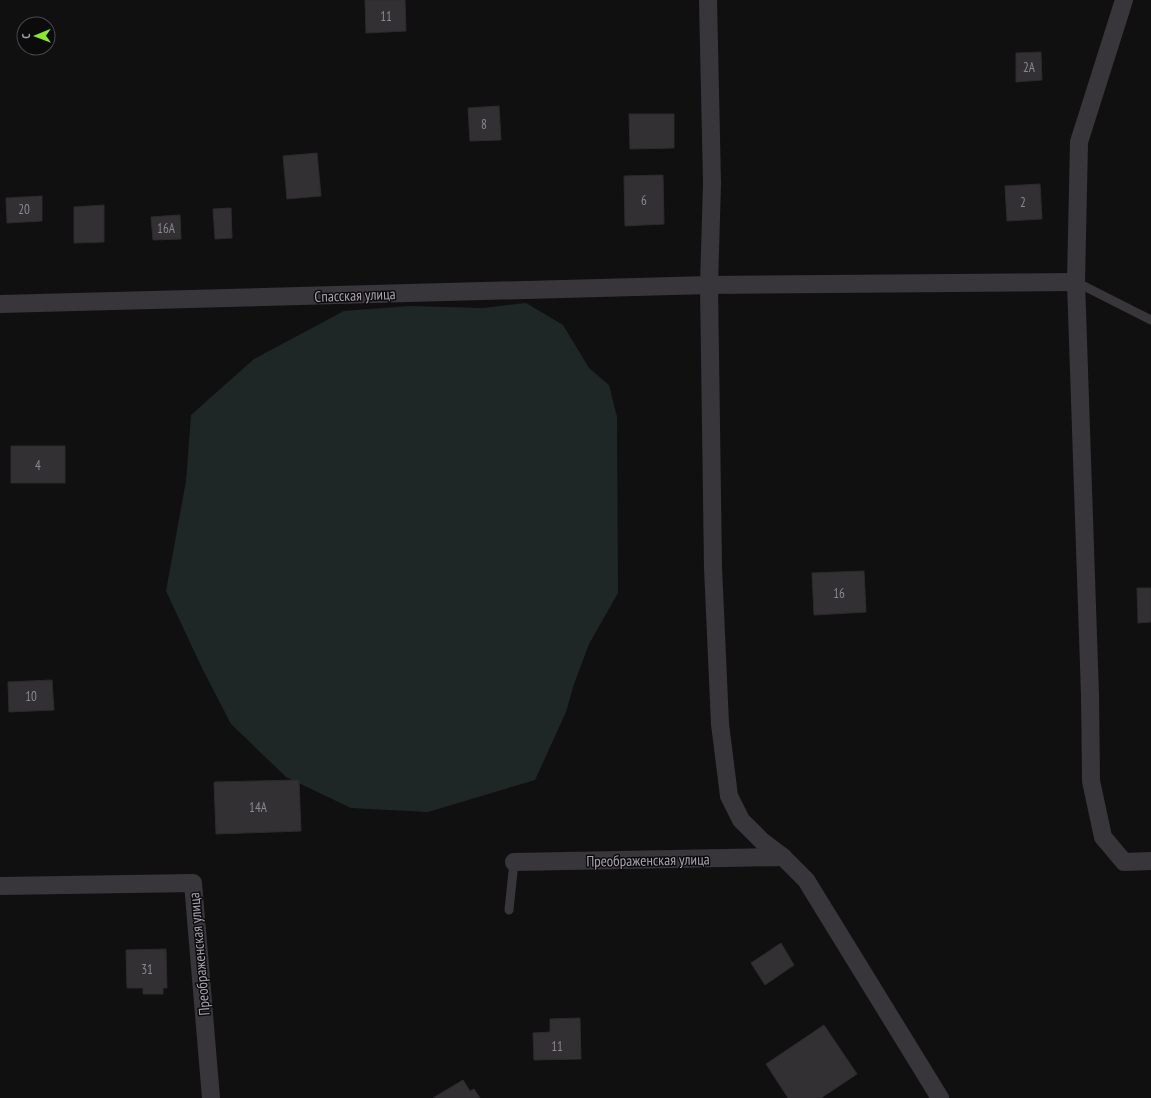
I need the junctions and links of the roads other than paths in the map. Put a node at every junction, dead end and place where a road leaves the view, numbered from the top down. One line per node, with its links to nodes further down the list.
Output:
1 (708, 0): 4 (street)
2 (1124, 0): 3 (street)
3 (1076, 282): 4 (street, Спасская улица); 6 (lane); 8 (street)
4 (709, 285): 5 (street, Спасская улица); 7 (street)
5 (0, 304)
6 (1151, 320)
7 (783, 857): 9 (street, Преображенская улица); 13 (street)
8 (1151, 861)
9 (514, 862): 11 (lane)
10 (0, 886): 12 (street, Преображенская улица)
11 (509, 910)
12 (211, 1098)
13 (940, 1098)

